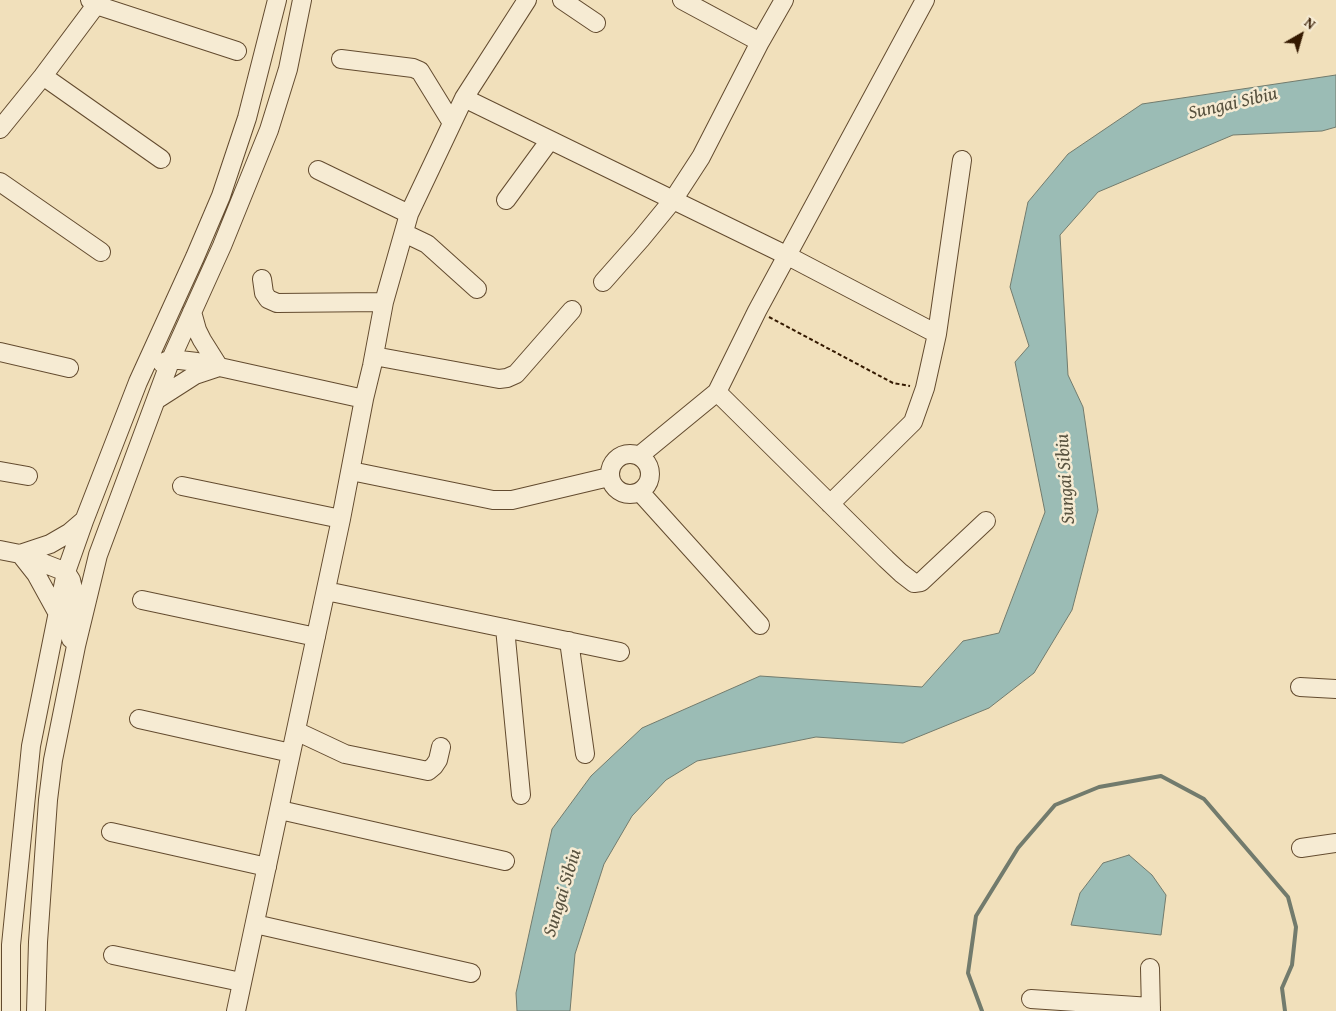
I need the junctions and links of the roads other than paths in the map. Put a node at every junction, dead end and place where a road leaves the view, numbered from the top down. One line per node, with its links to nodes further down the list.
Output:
1 (277, 0): 40 (street)
2 (302, 0): 33 (street)
3 (527, 0): 14 (street)
4 (562, 0): 9 (street)
5 (682, 0): 10 (street)
6 (784, 0): 10 (street)
7 (925, 0): 27 (street)
8 (93, 2): 11 (street); 13 (street)
9 (596, 23)
10 (760, 42): 23 (street)
11 (237, 51)
12 (341, 59): 15 (street)
13 (43, 76): 16 (street); 18 (street)
14 (464, 98): 15 (street); 17 (street)
15 (452, 123): 24 (street)
16 (0, 129)
17 (550, 140): 22 (street); 23 (street)
18 (161, 159)
19 (962, 160): 34 (street)
20 (318, 170): 24 (street)
21 (0, 182): 26 (street)
22 (506, 200)
23 (673, 200): 27 (street); 29 (street)
24 (409, 214): 25 (street)
25 (404, 233): 30 (street); 31 (street)
26 (101, 252)
27 (788, 256): 34 (street); 41 (street)
28 (262, 279): 31 (street)
29 (603, 282)
30 (477, 289)
31 (384, 302): 36 (street)
32 (572, 310): 36 (street)
33 (192, 312): 37 (street); 38 (street)
34 (937, 334): 51 (street)
35 (0, 352): 39 (street)
36 (374, 356): 42 (street)
37 (171, 358): 38 (street); 40 (street); 43 (street)
38 (219, 367): 42 (street); 43 (street)
39 (69, 368)
40 (138, 382): 53 (street)
41 (717, 392): 44 (street); 51 (street)
42 (364, 399): 46 (street)
43 (156, 400): 65 (street)
44 (639, 456): 48 (street); 50 (street)
45 (0, 470): 47 (street)
46 (351, 470): 48 (street); 52 (street)
47 (28, 476)
48 (609, 477): 50 (street)
49 (182, 486): 52 (street)
50 (640, 492): 61 (street)
51 (830, 504): 54 (street)
52 (341, 519): 58 (street)
53 (84, 520): 56 (street); 57 (street)
54 (986, 521)
55 (0, 550): 56 (street)
56 (20, 554): 57 (street); 60 (street)
57 (66, 572): 60 (street); 65 (street)
58 (326, 591): 62 (street); 63 (street)
59 (142, 600): 63 (street)
60 (58, 614): 88 (street)
61 (760, 625)
62 (505, 628): 64 (street); 74 (street)
63 (316, 636): 70 (street)
64 (569, 641): 66 (street); 73 (street)
65 (76, 646): 89 (street)
66 (620, 652)
67 (1300, 687): 68 (street)
68 (1336, 688)
69 (139, 719): 72 (street)
70 (296, 732): 71 (street); 72 (street)
71 (441, 747)
72 (291, 753): 75 (street)
73 (585, 754)
74 (521, 795)
75 (280, 810): 79 (street); 80 (street)
76 (111, 832): 80 (street)
77 (1336, 843): 78 (street)
78 (1301, 848)
79 (505, 861)
80 (267, 867): 81 (street)
81 (254, 924): 84 (street); 85 (street)
82 (113, 955): 85 (street)
83 (1150, 968): 87 (street)
84 (471, 973)
85 (241, 982): 90 (street)
86 (1031, 999): 87 (street)
87 (1151, 1009)
88 (11, 1011)
89 (36, 1011)
90 (236, 1011)

